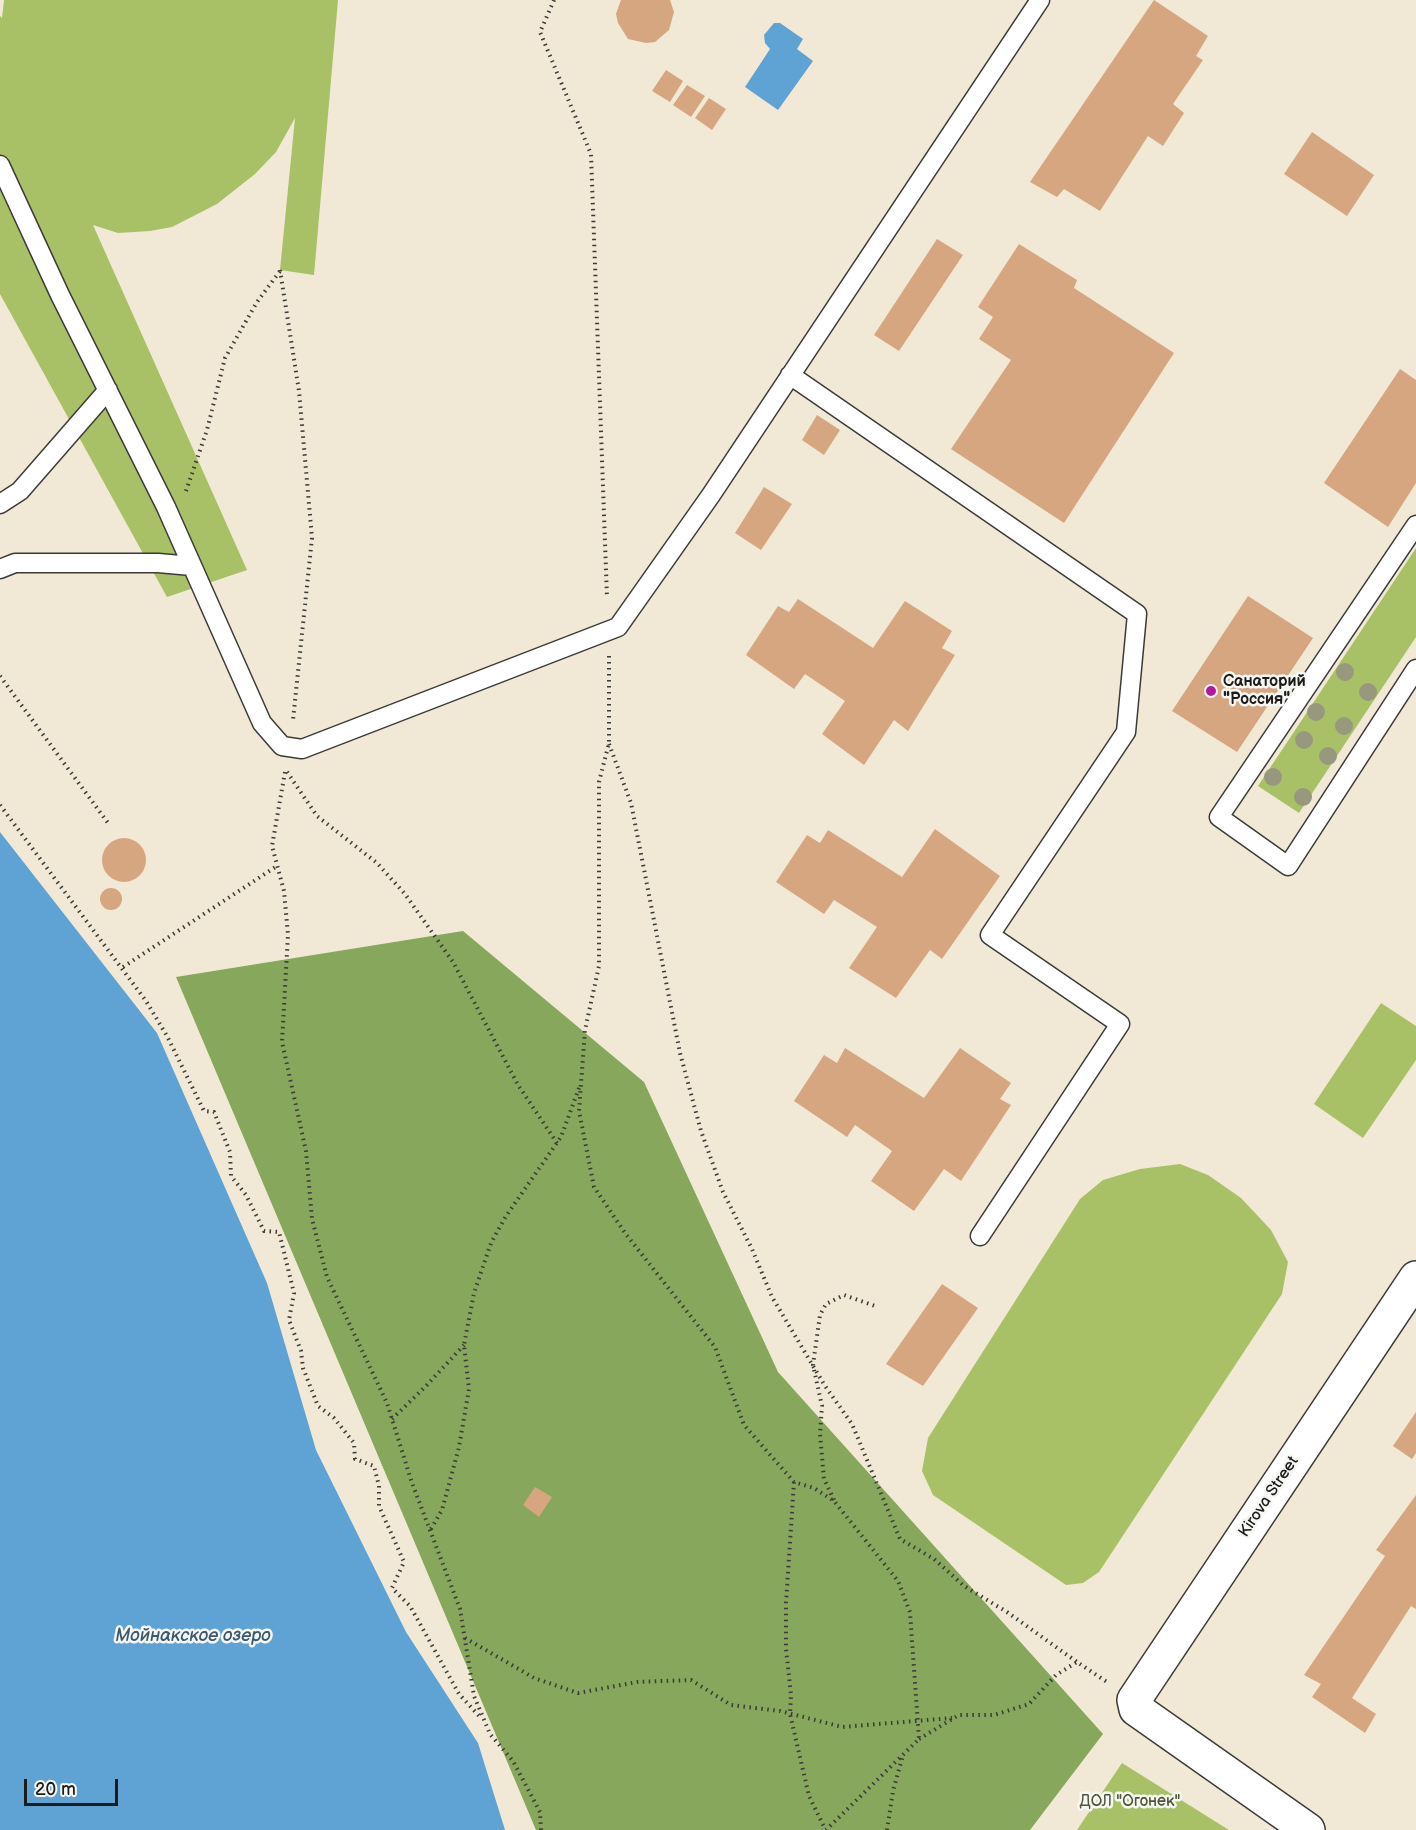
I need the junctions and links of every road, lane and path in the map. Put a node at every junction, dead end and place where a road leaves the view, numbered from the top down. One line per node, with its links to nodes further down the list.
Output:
1 (554, 0): 11 (path)
2 (1040, 0): 4 (lane)
3 (0, 165): 5 (lane)
4 (790, 375): 11 (lane); 22 (lane)
5 (108, 390): 6 (lane); 8 (lane)
6 (0, 504)
7 (1416, 525): 12 (lane)
8 (178, 534): 9 (lane); 15 (path)
9 (192, 566): 10 (lane); 15 (lane)
10 (0, 569)
11 (609, 630): 14 (path); 15 (lane)
12 (1416, 669)
13 (0, 676): 17 (path)
14 (609, 743): 20 (path); 26 (path)
15 (288, 746)
16 (0, 805): 19 (path)
17 (108, 823)
18 (277, 866): 19 (path); 21 (path); 27 (path)
19 (123, 967): 36 (path)
20 (581, 1083): 21 (path); 28 (path)
21 (557, 1143): 25 (path)
22 (980, 1236)
23 (1416, 1278): 33 (street, Kirova Street)
24 (878, 1307): 26 (path)
25 (464, 1345): 27 (path); 30 (path)
26 (813, 1365): 29 (path); 32 (path)
27 (392, 1419): 30 (path)
28 (794, 1482): 29 (path); 34 (path)
29 (834, 1501): 37 (path)
30 (431, 1530): 31 (path)
31 (464, 1637): 34 (path); 36 (path)
32 (1077, 1662): 33 (path); 35 (path)
33 (1140, 1707): 43 (street)
34 (790, 1714): 37 (path); 41 (path)
35 (952, 1718): 37 (path); 38 (path)
36 (484, 1721): 40 (path)
37 (916, 1722): 38 (path)
38 (919, 1739): 39 (path)
39 (903, 1754): 41 (path); 42 (path)
40 (541, 1830)
41 (825, 1830)
42 (888, 1830)
43 (1308, 1830)

